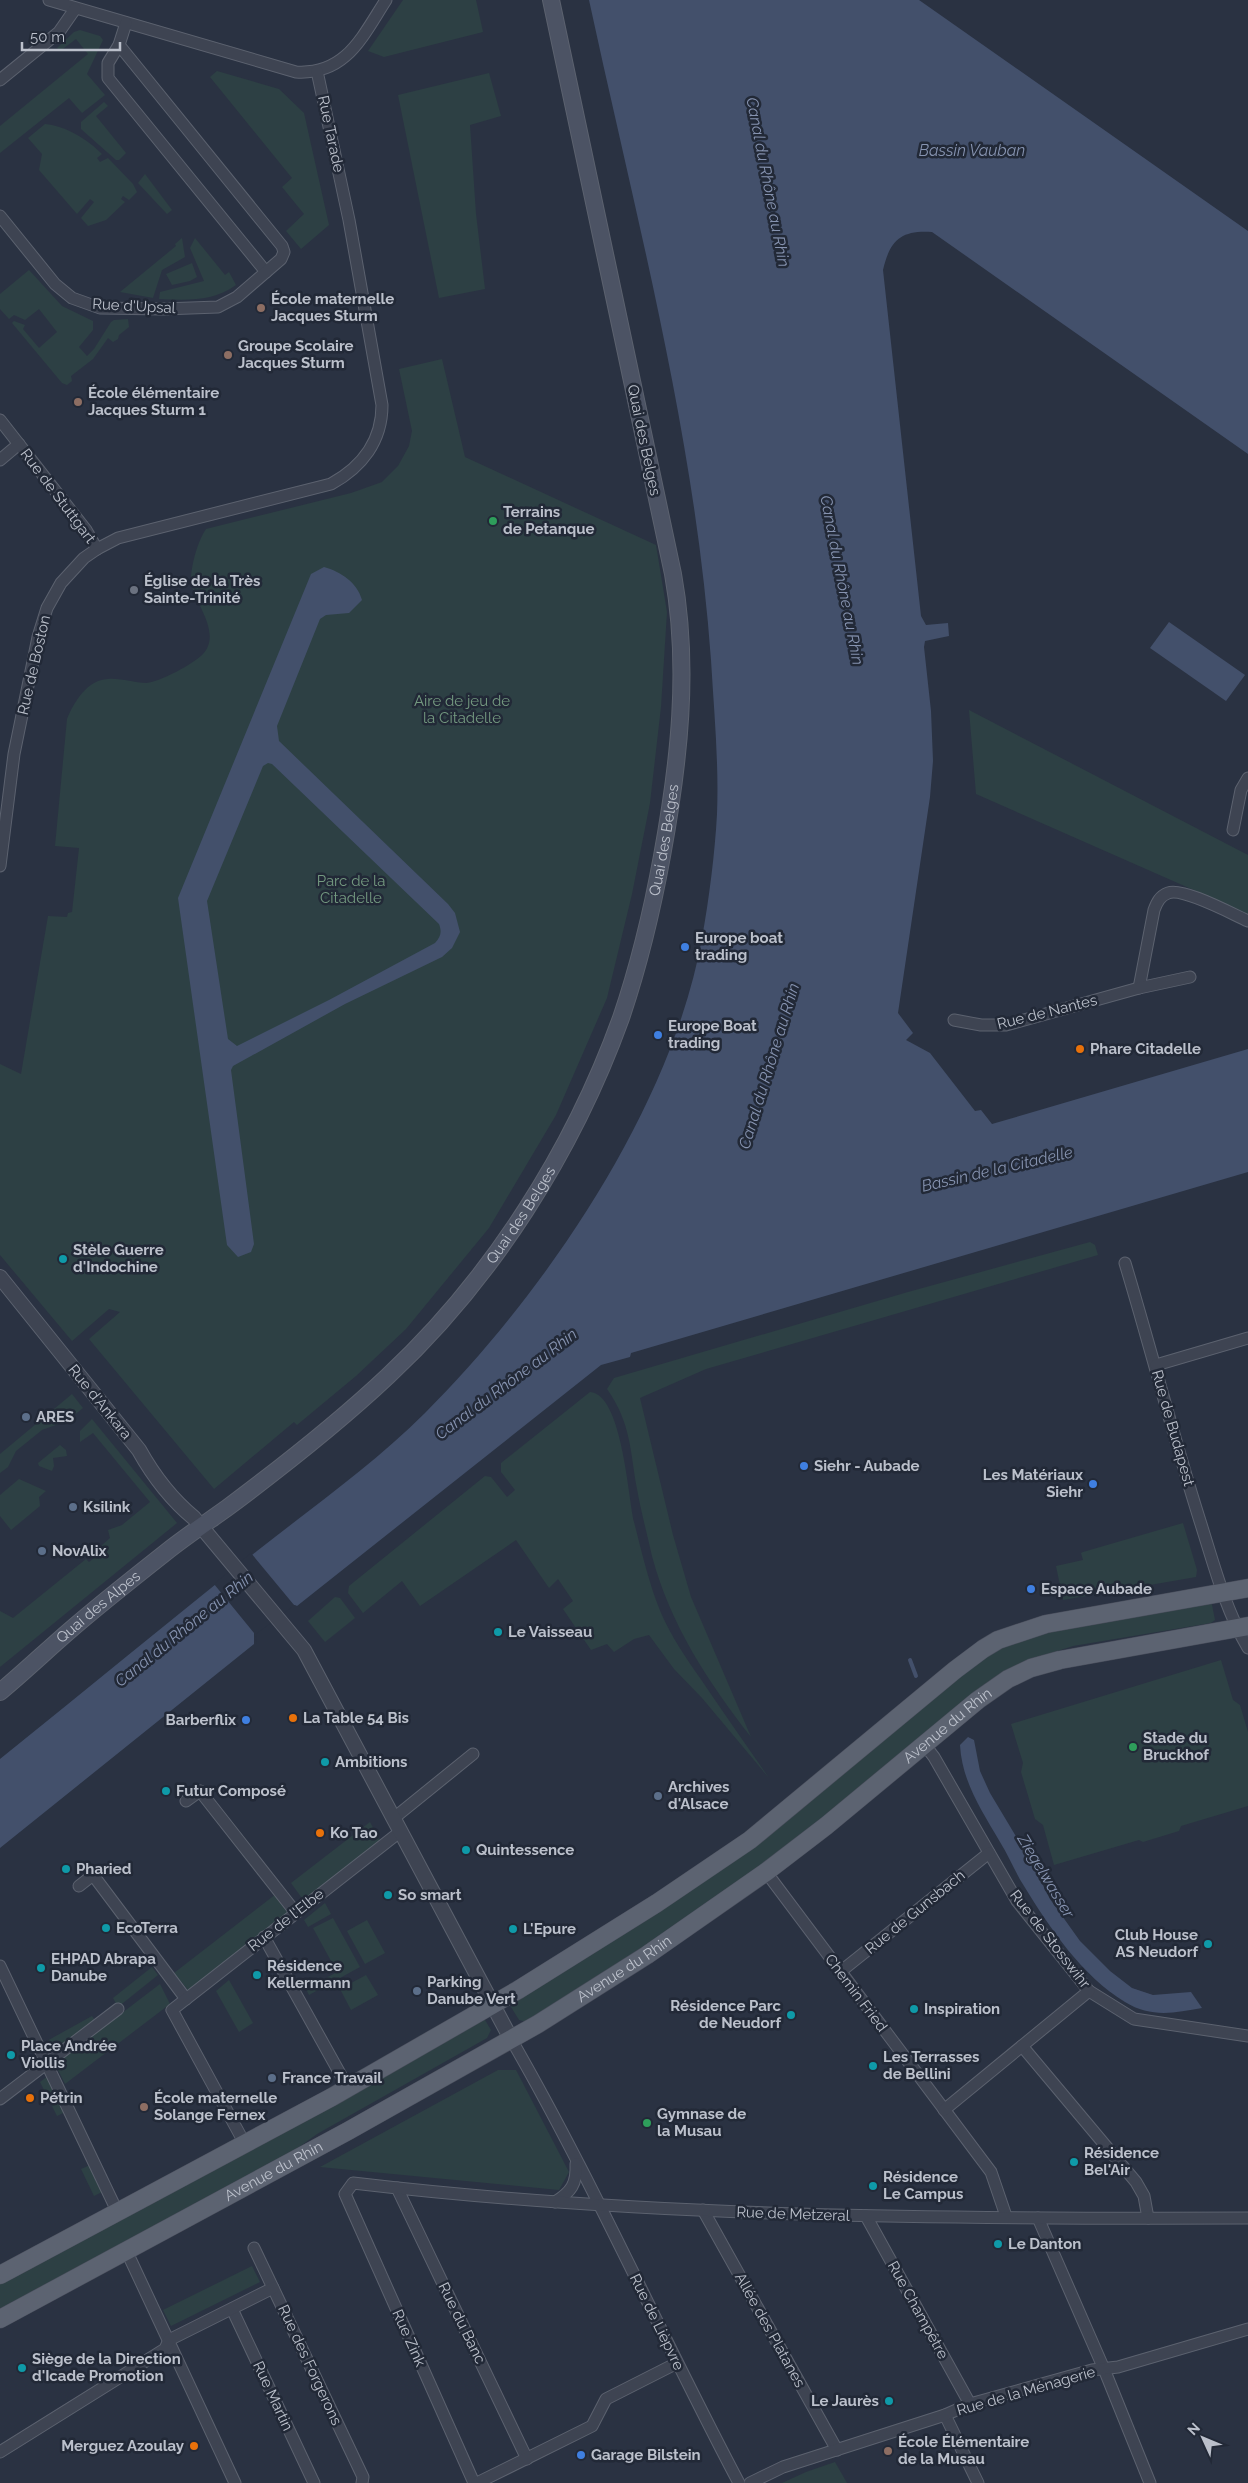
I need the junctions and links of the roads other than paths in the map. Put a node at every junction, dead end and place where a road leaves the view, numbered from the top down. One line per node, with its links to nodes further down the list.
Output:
1 (49, 0): 4 (street)
2 (386, 0): 7 (street)
3 (550, 0): 27 (main road, Quai des Belges)
4 (75, 9): 5 (street); 8 (street)
5 (126, 23): 6 (street); 7 (street)
6 (119, 45): 10 (street); 10 (street, Rue d'Upsal)
7 (317, 71): 14 (street, Rue Tarade)
8 (0, 80)
9 (0, 216): 10 (street, Rue d'Upsal)
10 (266, 272)
11 (0, 420): 12 (street, Rue de Stuttgart)
12 (19, 444): 13 (street); 15 (street, Rue de Stuttgart)
13 (0, 460)
14 (358, 465): 15 (street, Rue de Boston)
15 (97, 548): 18 (street, Rue de Boston)
16 (1248, 778): 17 (street)
17 (1233, 830)
18 (0, 866)
19 (1248, 921): 21 (street)
20 (1190, 978): 21 (street, Rue de Nantes)
21 (1139, 988): 22 (street, Rue de Nantes)
22 (954, 1020)
23 (1125, 1263): 26 (street, Rue de Budapest)
24 (0, 1277): 27 (street, Rue d'Ankara)
25 (1248, 1338): 26 (street)
26 (1156, 1365): 29 (street, Rue de Budapest)
27 (200, 1527): 32 (main road, Quai des Alpes); 36 (street, Rue d'Ankara)
28 (1248, 1588): 29 (main road)
29 (1223, 1592): 30 (street); 47 (main road)
30 (1242, 1627): 31 (street); 33 (main road, Avenue du Rhin)
31 (1248, 1648)
32 (0, 1692)
33 (924, 1744): 38 (street, Rue de Stosswihr); 39 (main road, Avenue du Rhin)
34 (473, 1754): 36 (street)
35 (186, 1802): 41 (street)
36 (394, 1818): 37 (street, Rue d'Ankara)
37 (401, 1831): 41 (street, Rue de l'Elbe); 47 (street, Rue d'Ankara)
38 (989, 1853): 44 (street, Rue de Gunsbach); 45 (street, Rue de Stosswihr)
39 (766, 1872): 44 (street, Chemin Fried); 50 (main road, Avenue du Rhin)
40 (79, 1886): 46 (street)
41 (296, 1913): 42 (street, Rue de l'Elbe)
42 (264, 1937): 46 (street, Rue de l'Elbe); 53 (street)
43 (0, 1966): 52 (street)
44 (840, 1972): 55 (street, Chemin Fried)
45 (1089, 1991): 49 (street, Rue de Stosswihr); 51 (street)
46 (186, 1999): 56 (street, Rue de l'Elbe)
47 (493, 2005): 50 (street, Rue d'Ankara); 53 (main road)
48 (118, 2009): 52 (street)
49 (1248, 2036)
50 (511, 2039): 57 (street, Rue de Lièpvre); 70 (main road, Avenue du Rhin)
51 (1022, 2046): 55 (street); 67 (street)
52 (47, 2062): 54 (street); 63 (street)
53 (348, 2088): 56 (main road)
54 (0, 2099)
55 (944, 2110): 65 (street, Chemin Fried)
56 (245, 2144): 63 (main road)
57 (576, 2161): 60 (street); 61 (street, Rue de Lièpvre)
58 (397, 2188): 59 (street, Rue de Metzeral); 60 (street, Rue de Metzeral); 83 (street, Rue du Banc)
59 (345, 2194): 87 (street, Rue Zink)
60 (555, 2202): 61 (street, Rue de Metzeral)
61 (600, 2204): 62 (street, Rue de Metzeral); 77 (street, Rue de Lièpvre)
62 (703, 2210): 64 (street, Rue de Metzeral); 81 (street, Allée des Platanes)
63 (118, 2213): 71 (main road)
64 (866, 2216): 65 (street, Rue de Metzeral); 79 (street, Rue Champêtre)
65 (1006, 2216): 66 (street, Rue de Metzeral)
66 (1038, 2218): 67 (street, Rue de Metzeral); 78 (street)
67 (1148, 2218): 68 (street, Rue de Metzeral)
68 (1248, 2218)
69 (254, 2248): 72 (street, Rue des Forgerons)
70 (126, 2250): 74 (main road, Avenue du Rhin); 76 (street)
71 (0, 2275)
72 (272, 2288): 73 (street); 86 (street, Rue des Forgerons)
73 (232, 2309): 76 (street); 85 (street, Rue Martin)
74 (0, 2319)
75 (1248, 2329): 78 (street, Rue de la Ménagerie)
76 (169, 2340): 82 (street); 84 (street)
77 (677, 2363): 83 (street); 88 (street, Rue de Lièpvre)
78 (1104, 2369): 79 (street, Rue de la Ménagerie); 91 (street)
79 (970, 2404): 80 (street, Rue de la Ménagerie)
80 (945, 2415): 81 (street, Rue de la Ménagerie); 90 (street)
81 (837, 2450): 89 (street, Rue de la Ménagerie)
82 (0, 2452)
83 (527, 2459): 87 (street)
84 (235, 2483)
85 (314, 2483)
86 (362, 2483)
87 (476, 2483)
88 (739, 2483)
89 (750, 2483)
90 (978, 2483)
91 (1150, 2483)

